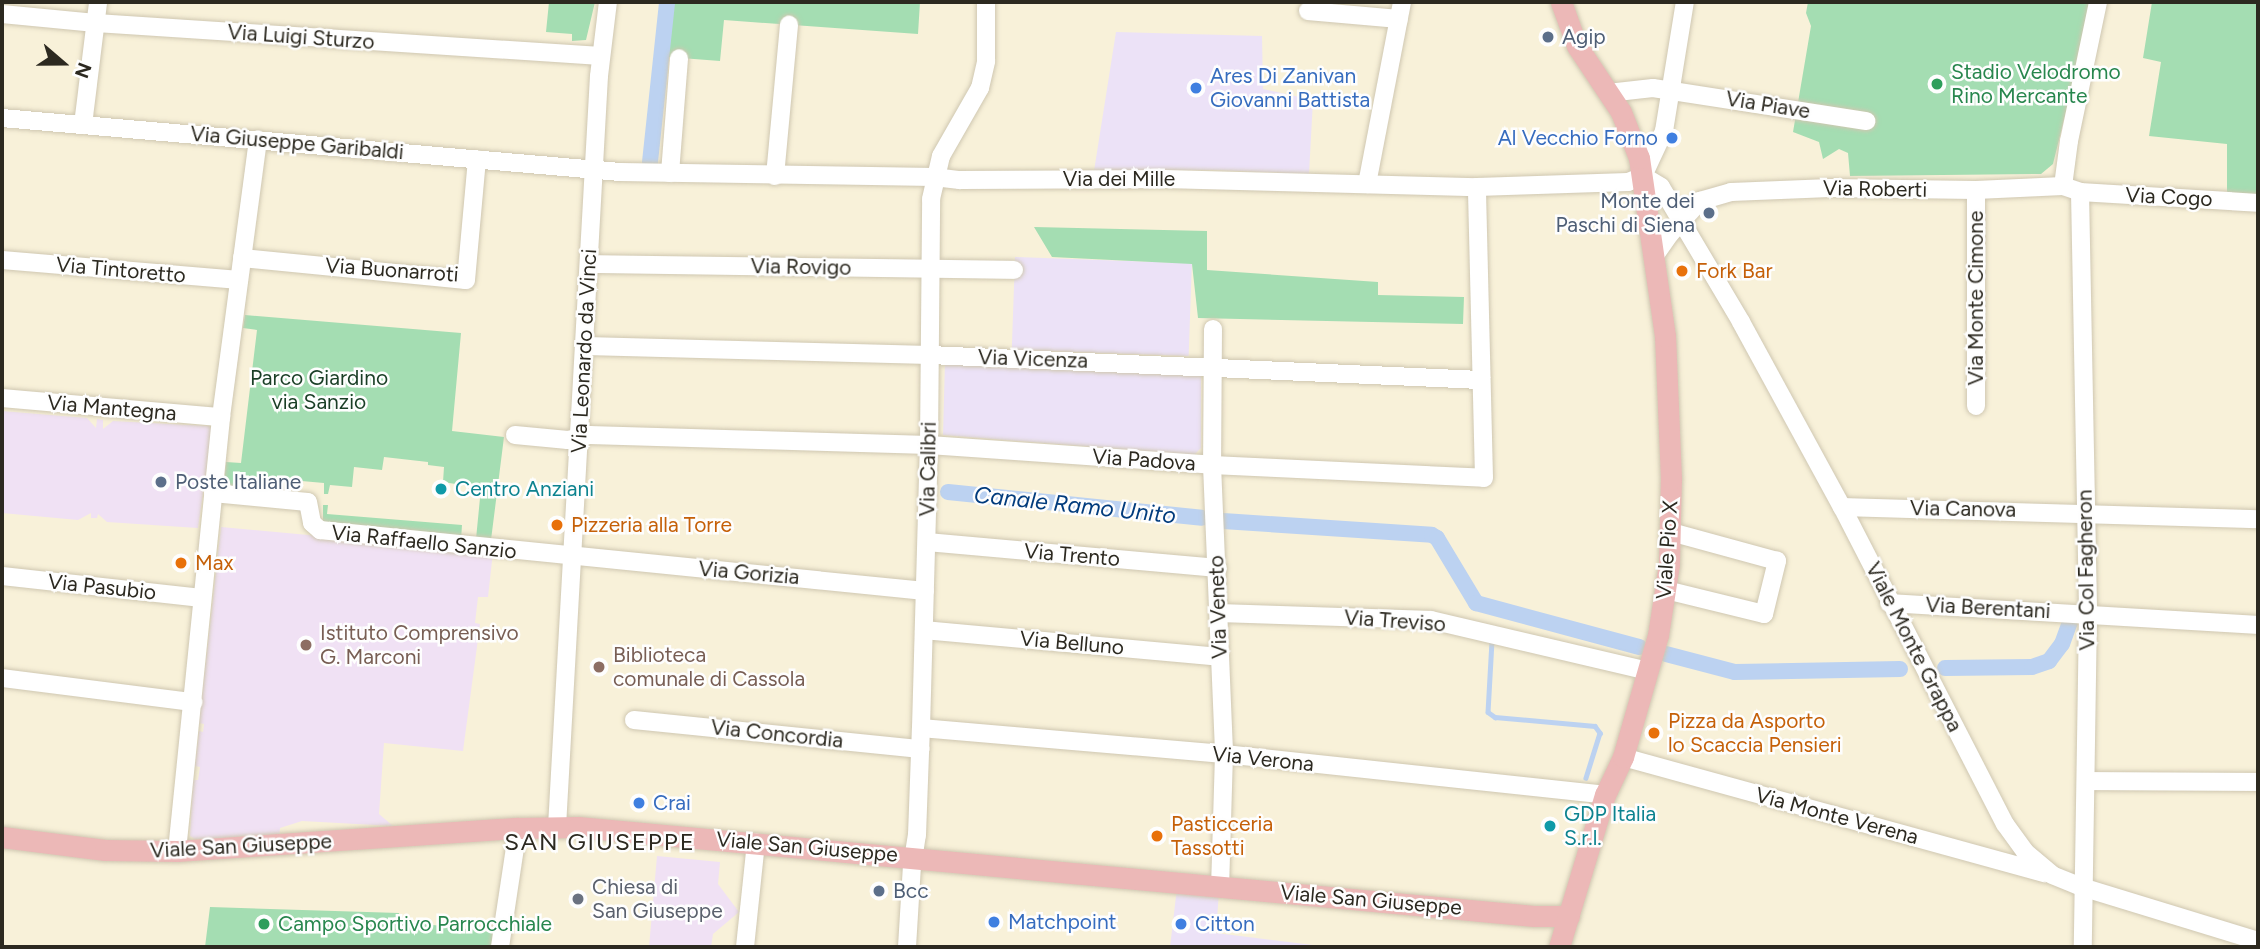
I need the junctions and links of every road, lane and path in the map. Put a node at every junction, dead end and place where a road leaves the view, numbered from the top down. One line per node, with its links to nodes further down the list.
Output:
1 (98, 2): 10 (street)
2 (608, 2): 12 (street, Via Leonardo da Vinci)
3 (986, 2): 27 (street, Via Calibri)
4 (1561, 2): 15 (main road, Viale Pio X)
5 (1685, 2): 14 (street)
6 (2098, 2): 29 (street)
7 (1400, 10): 8 (street); 28 (street)
8 (1308, 11)
9 (2, 14): 10 (street, Via Luigi Sturzo)
10 (96, 23): 12 (street, Via Luigi Sturzo); 18 (street)
11 (789, 25): 25 (street)
12 (601, 56): 23 (street, Via Leonardo da Vinci)
13 (679, 58): 24 (street)
14 (1670, 90): 15 (street, Via Piave); 17 (street, Via Piave); 19 (street)
15 (1608, 93): 21 (main road, Viale Pio X)
16 (2, 118): 18 (street, Via Giuseppe Garibaldi)
17 (1867, 121)
18 (83, 125): 20 (street, Via Giuseppe Garibaldi)
19 (1664, 131): 21 (street); 26 (street)
20 (258, 139): 22 (street, Via Giuseppe Garibaldi); 35 (street)
21 (1634, 140): 26 (main road, Viale Pio X)
22 (478, 159): 23 (street, Via Giuseppe Garibaldi); 35 (street, Via Buonarroti)
23 (593, 170): 24 (street, Via dei Mille); 38 (street, Via Leonardo da Vinci)
24 (670, 173): 25 (street, Via dei Mille)
25 (775, 176): 27 (street, Via dei Mille)
26 (1643, 176): 30 (street, Via dei Mille); 34 (street, Viale Monte Grappa); 36 (main road, Viale Pio X)
27 (934, 177): 28 (street, Via dei Mille); 39 (street, Via Calibri)
28 (1367, 184): 30 (street, Via dei Mille)
29 (2063, 186): 31 (street, Via Roberti); 32 (street, Via Roberti)
30 (1477, 187): 46 (street, Via Padova)
31 (1976, 190): 34 (street, Via Roberti); 48 (street, Via Monte Cimone)
32 (2080, 192): 33 (street, Via Cogo); 56 (street, Via Col Fagheron)
33 (2258, 203)
34 (1679, 222): 36 (street); 55 (street, Viale Monte Grappa)
35 (242, 258): 41 (street)
36 (1653, 258): 58 (main road, Viale Pio X)
37 (2, 260): 41 (street, Via Tintoretto)
38 (589, 264): 39 (street, Via Rovigo); 43 (street, Via Leonardo da Vinci)
39 (929, 269): 40 (street, Via Rovigo); 44 (street, Via Calibri)
40 (1014, 270)
41 (239, 279): 49 (street)
42 (1213, 329): 45 (street, Via Veneto)
43 (585, 346): 44 (street, Via Vicenza); 51 (street, Via Leonardo da Vinci)
44 (930, 355): 45 (street, Via Vicenza); 52 (street, Via Calibri)
45 (1213, 366): 46 (street, Via Vicenza); 53 (street, Via Veneto)
46 (1481, 380): 53 (street, Via Padova)
47 (2, 398): 49 (street, Via Mantegna)
48 (1976, 406)
49 (221, 417): 54 (street)
50 (515, 435): 51 (street, Via Padova)
51 (580, 435): 52 (street, Via Padova); 60 (street, Via Leonardo da Vinci)
52 (929, 445): 53 (street, Via Padova); 59 (street, Via Calibri)
53 (1212, 465): 61 (street, Via Veneto)
54 (213, 494): 60 (street, Via Raffaello Sanzio); 65 (street)
55 (1842, 507): 56 (street, Via Canova); 66 (street, Viale Monte Grappa)
56 (2084, 512): 57 (street, Via Canova); 68 (street, Via Col Fagheron)
57 (2258, 519)
58 (1671, 532): 63 (main road, Viale Pio X); 63 (street)
59 (927, 542): 61 (street, Via Trento); 64 (street, Via Calibri)
60 (573, 558): 64 (street, Via Gorizia); 83 (street, Via Leonardo da Vinci)
61 (1217, 568): 67 (street, Via Veneto)
62 (2, 576): 65 (street, Via Pasubio)
63 (1666, 590): 72 (main road, Viale Pio X)
64 (925, 592): 70 (street, Via Calibri)
65 (202, 598): 74 (street)
66 (1889, 603): 68 (street, Via Berentani); 89 (street, Viale Monte Grappa)
67 (1220, 613): 71 (street, Via Veneto); 72 (street, Via Treviso)
68 (2088, 614): 69 (street, Via Berentani); 80 (street, Via Col Fagheron)
69 (2258, 625)
70 (924, 630): 71 (street, Via Belluno); 76 (street, Via Calibri)
71 (1219, 657): 78 (street, Via Veneto)
72 (1649, 671): 79 (main road, Viale Pio X)
73 (2, 678): 74 (street)
74 (193, 702): 87 (street)
75 (634, 720): 77 (street, Via Concordia)
76 (921, 728): 77 (street, Via Calibri); 78 (street, Via Verona)
77 (921, 749): 88 (street, Via Calibri)
78 (1224, 754): 82 (street, Via Verona); 90 (street, Via Veneto)
79 (1623, 757): 82 (main road, Viale Pio X); 89 (street, Via Monte Verena)
80 (2087, 781): 81 (street); 91 (street, Via Col Fagheron)
81 (2258, 782)
82 (1605, 795): 92 (main road, Viale Pio X)
83 (557, 827): 84 (main road, Viale San Giuseppe); 86 (main road, Viale San Giuseppe)
84 (518, 828): 87 (main road, Viale San Giuseppe); 94 (street)
85 (2, 837): 87 (main road, Viale San Giuseppe)
86 (756, 843): 88 (main road, Viale San Giuseppe); 95 (street)
87 (177, 851)
88 (914, 856): 90 (main road, Viale San Giuseppe); 96 (street, Via Calibri)
89 (2052, 875): 91 (street, Viale Monte Grappa)
90 (1220, 886): 92 (main road, Viale San Giuseppe)
91 (2085, 888): 93 (street, Viale Monte Grappa); 98 (street, Via Col Fagheron)
92 (1569, 916): 97 (main road, Viale Pio X)
93 (2258, 942)
94 (500, 947)
95 (745, 947)
96 (907, 947)
97 (1559, 947)
98 (2082, 947)

